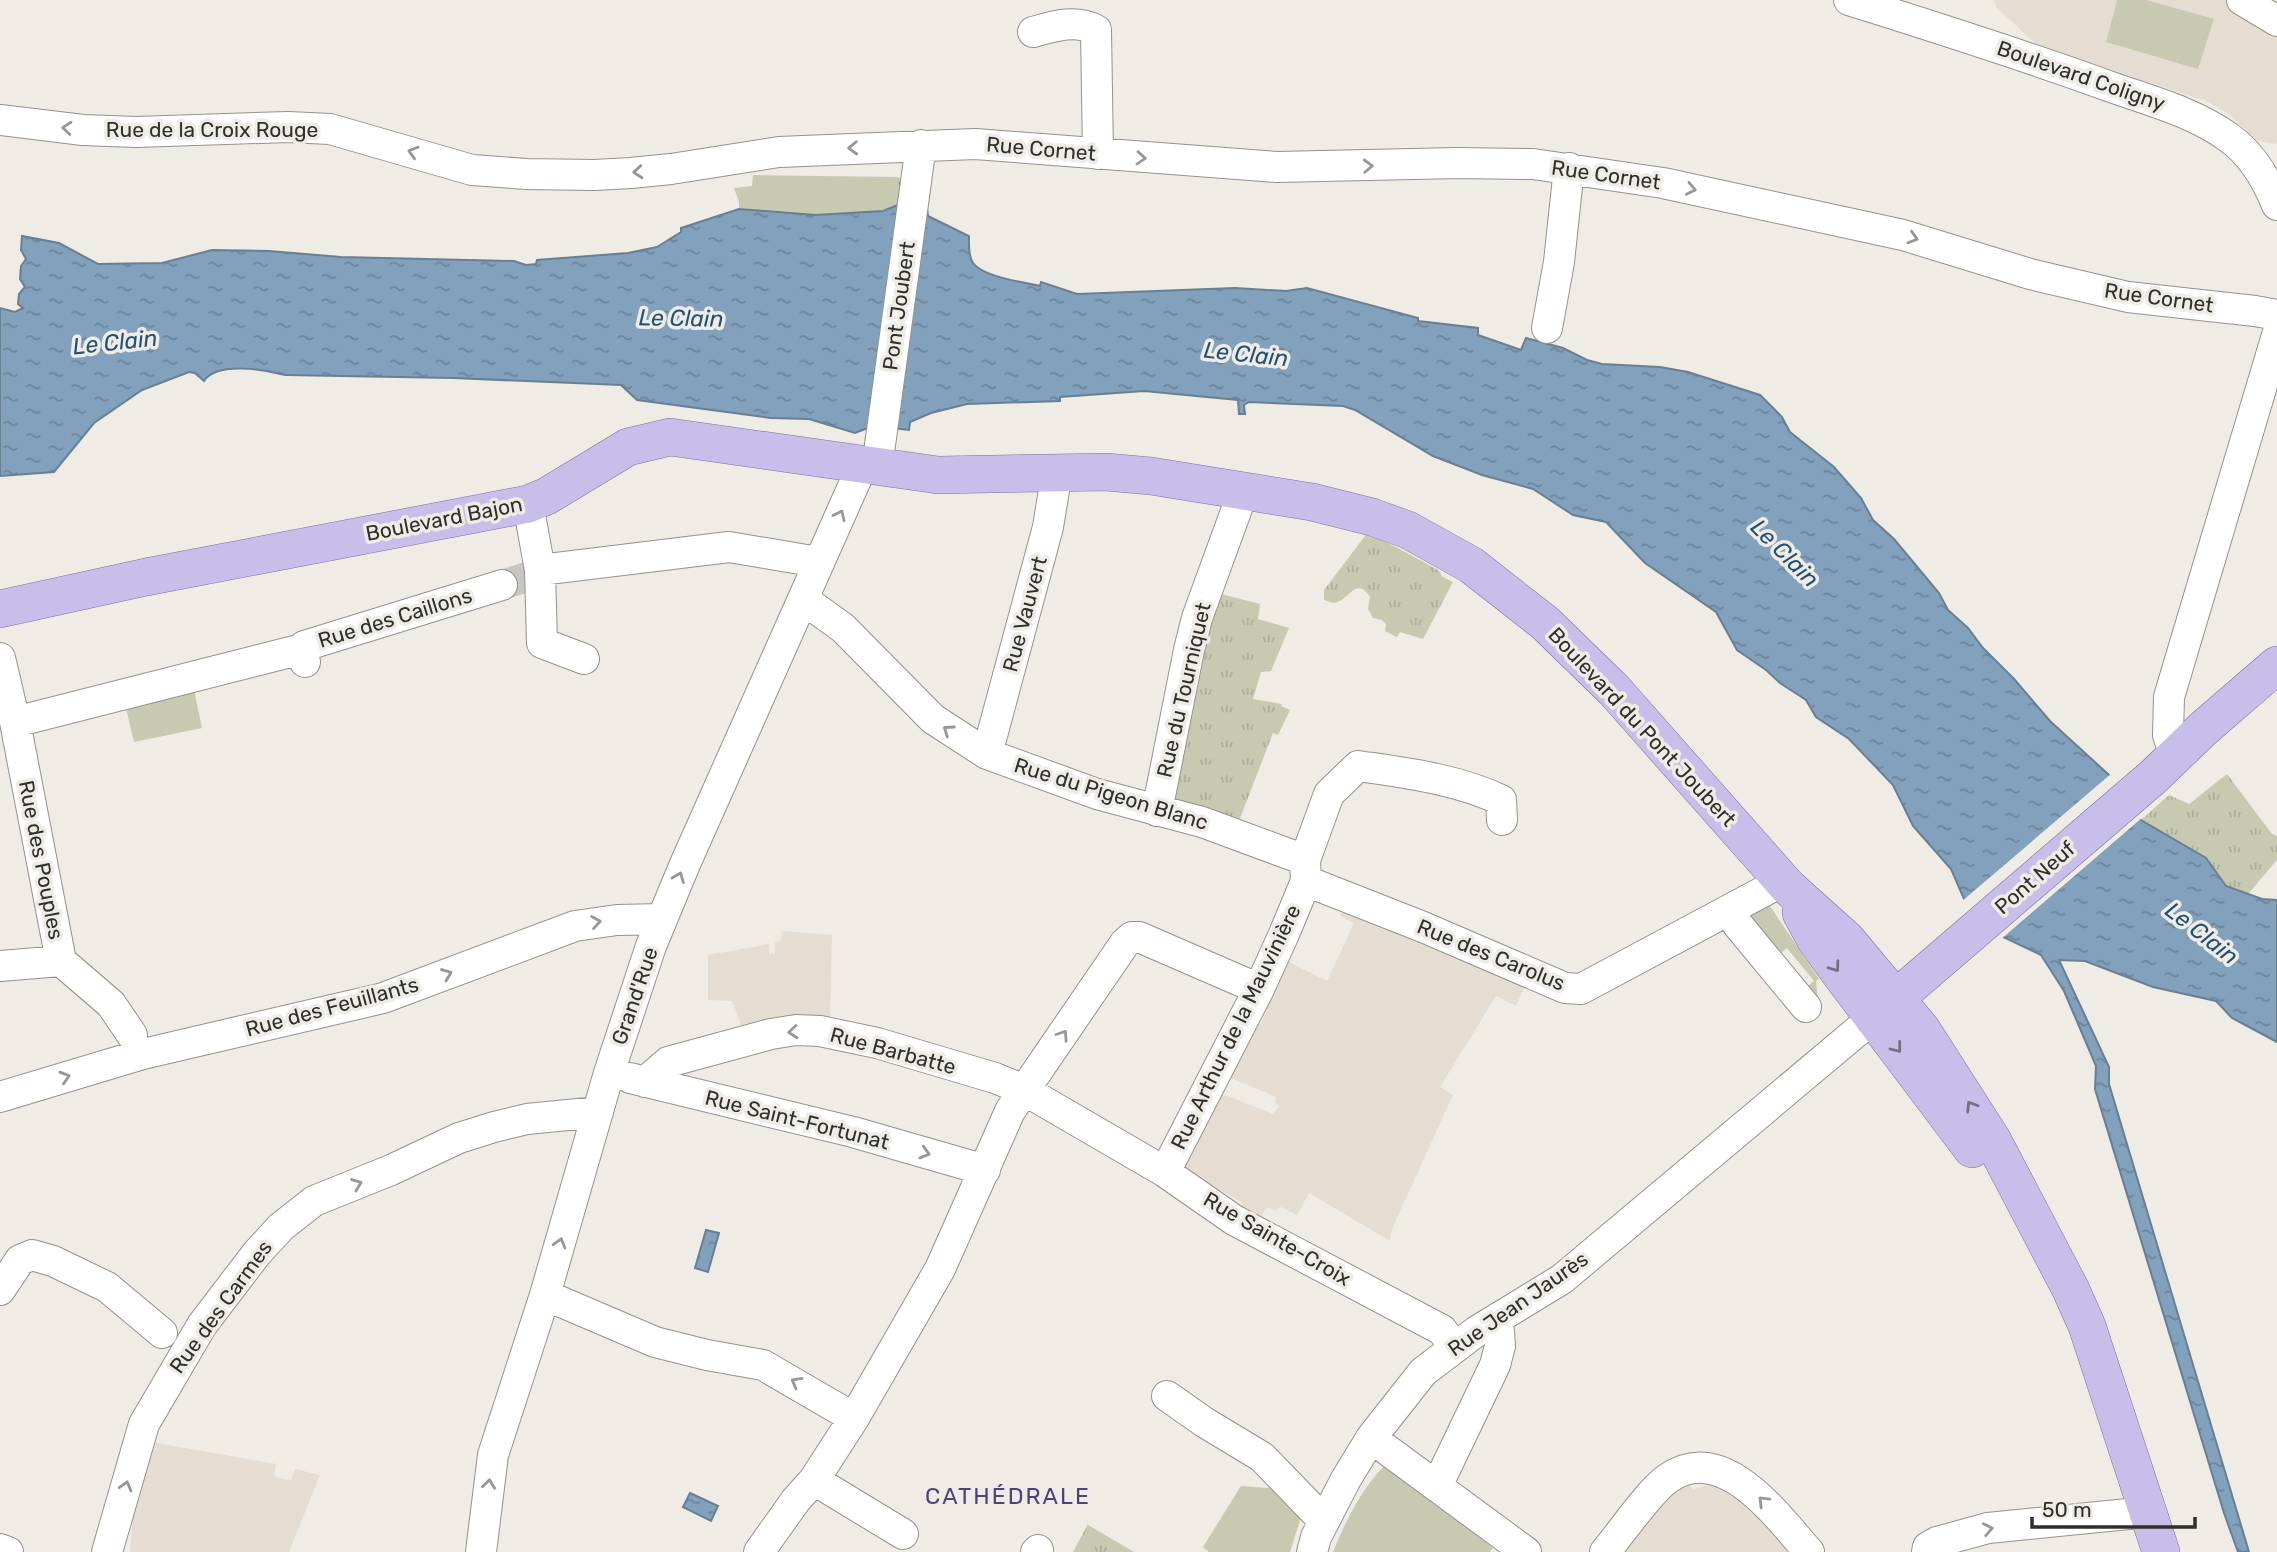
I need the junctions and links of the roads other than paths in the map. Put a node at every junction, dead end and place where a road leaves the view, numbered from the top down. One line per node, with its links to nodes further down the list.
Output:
1 (1849, 0): 9 (street, Boulevard Coligny)
2 (2242, 0): 3 (street)
3 (2277, 21)
4 (1033, 32): 7 (street)
5 (0, 120): 6 (street, Rue de la Croix Rouge, one-way to 5)
6 (921, 145): 7 (street, Rue Cornet); 13 (street, Pont Joubert)
7 (1098, 154): 8 (street, Rue Cornet, one-way to 8)
8 (1569, 168): 10 (street, Rue Cornet, one-way to 10); 11 (street)
9 (2277, 205)
10 (2277, 315)
11 (1547, 328)
12 (2274, 346): 22 (street)
13 (874, 454): 14 (main road, Boulevard du Pont Joubert); 16 (main road, Boulevard Bajon); 17 (street, Grand'Rue, one-way to 13)
14 (1057, 472): 15 (main road, Boulevard du Pont Joubert); 28 (street, Rue Vauvert)
15 (1243, 492): 30 (street, Rue du Tourniquet); 33 (main road, Boulevard du Pont Joubert)
16 (528, 504): 18 (street); 21 (main road, Boulevard Bajon)
17 (818, 562): 18 (street); 20 (street, Grand'Rue)
18 (536, 573): 24 (street)
19 (502, 584): 26 (street, Rue des Caillons)
20 (803, 600): 28 (street, Rue du Pigeon Blanc, one-way to 20); 35 (street, Grand'Rue, one-way to 20)
21 (0, 609)
22 (2183, 651): 27 (street); 29 (street)
23 (0, 658): 26 (street, Rue des Pouples)
24 (584, 659)
25 (2277, 665): 27 (main road, Pont Neuf)
26 (15, 722): 36 (street, Rue des Pouples)
27 (2204, 728): 29 (main road, Pont Neuf)
28 (987, 754): 30 (street, Rue du Pigeon Blanc)
29 (2164, 767): 40 (main road, Pont Neuf)
30 (1157, 811): 32 (street, Rue du Pigeon Blanc)
31 (1502, 820): 32 (street, Rue Arthur de la Mauvinière)
32 (1305, 870): 34 (street, Rue des Carolus); 38 (street, Rue Arthur de la Mauvinière)
33 (1786, 884): 34 (street, Rue des Carolus); 40 (main road, Boulevard du Pont Joubert)
34 (1729, 911): 39 (street)
35 (662, 919): 42 (street, Grand'Rue); 45 (street, Rue des Feuillants, one-way to 35)
36 (61, 961): 37 (street); 41 (street, Rue des Pouples)
37 (0, 966)
38 (1259, 989): 44 (street, one-way to 38); 48 (street, Rue Arthur de la Mauvinière)
39 (1806, 1007)
40 (1884, 1008): 51 (street, Rue Jean Jaurès); 59 (main road, Boulevard du Pont Joubert)
41 (132, 1035)
42 (609, 1073): 43 (street, Rue Saint-Fortunat); 46 (street, Grand'Rue)
43 (645, 1082): 44 (street, Rue Barbatte, one-way to 43); 47 (street, Rue Saint-Fortunat, one-way to 47)
44 (1024, 1090): 47 (street); 48 (street, Rue Sainte-Croix)
45 (0, 1097)
46 (598, 1112): 50 (street, Grand'Rue, one-way to 46); 64 (street, Rue des Carmes, one-way to 46)
47 (985, 1170): 55 (street)
48 (1165, 1172): 53 (street, Rue Sainte-Croix)
49 (0, 1290): 52 (street)
50 (545, 1295): 55 (street, one-way to 50); 65 (street, Grand'Rue, one-way to 50)
51 (1498, 1318): 53 (street, Rue Jean Jaurès); 58 (street)
52 (162, 1333)
53 (1454, 1347): 56 (street, Rue Jean Jaurès)
54 (1167, 1396): 60 (street)
55 (854, 1418): 57 (street)
56 (1371, 1438): 58 (street); 60 (street, Rue Jean Jaurès)
57 (814, 1480): 61 (street); 66 (street)
58 (1437, 1486): 68 (street)
59 (2148, 1512): 71 (street, one-way to 59); 72 (main road, Boulevard du Pont Joubert)
60 (1324, 1521): 67 (street, Rue Jean Jaurès)
61 (904, 1534)
62 (0, 1549): 63 (street)
63 (8, 1552)
64 (107, 1552)
65 (481, 1552)
66 (759, 1552)
67 (1312, 1552)
68 (1526, 1552)
69 (1605, 1552): 70 (street, one-way to 69)
70 (1809, 1552)
71 (1927, 1552)
72 (2161, 1552)

